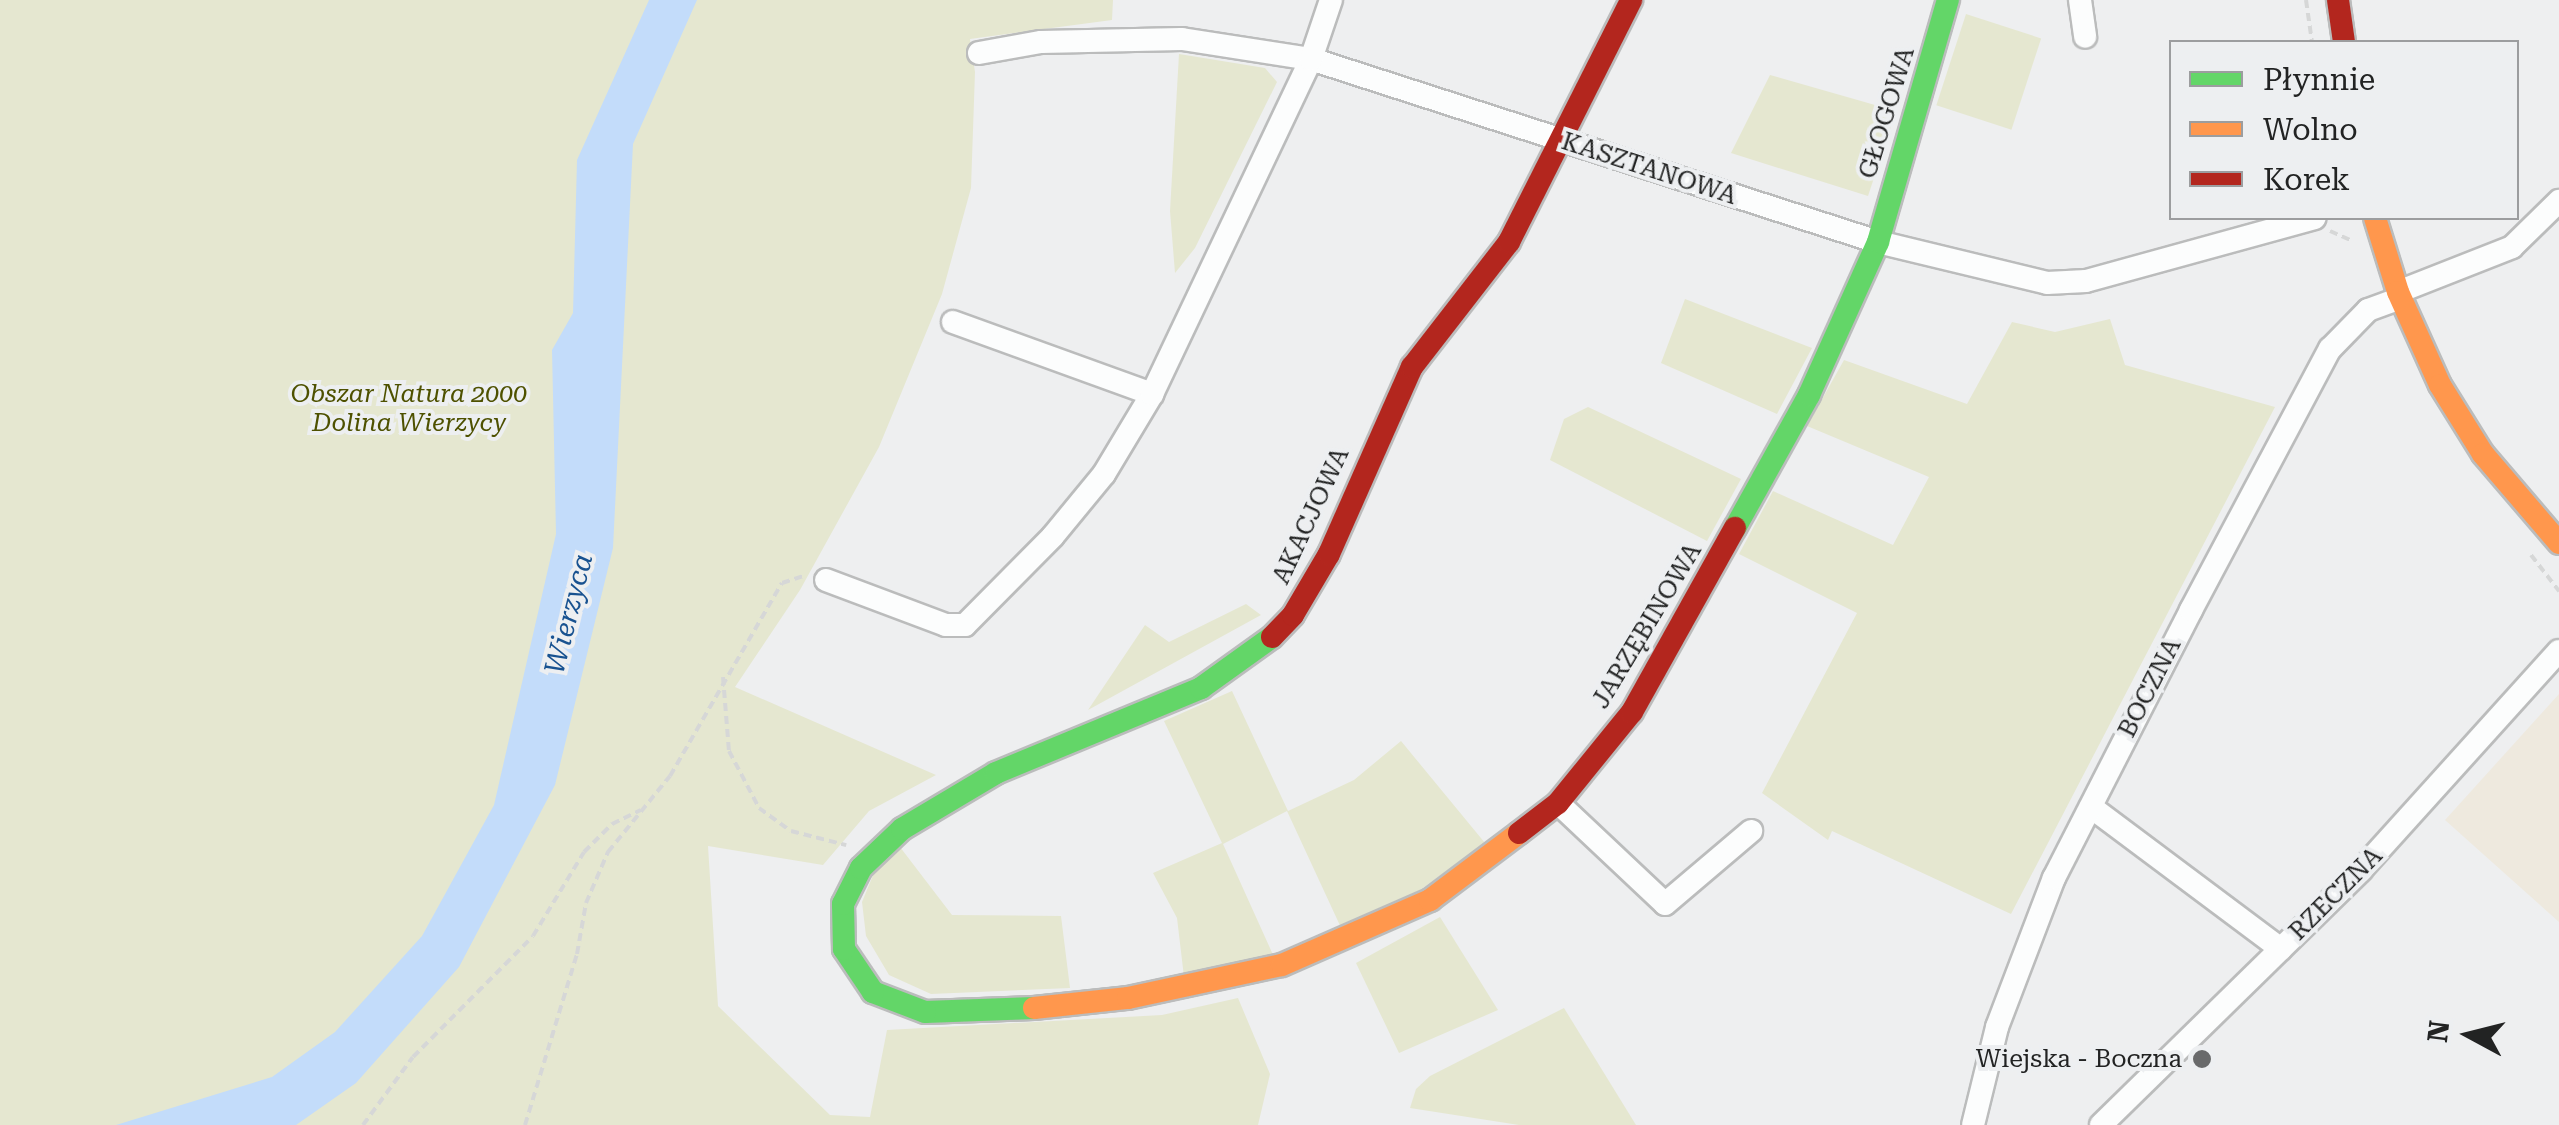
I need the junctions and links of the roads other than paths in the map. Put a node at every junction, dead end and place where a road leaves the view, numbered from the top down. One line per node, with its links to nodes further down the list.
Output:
1 (1331, 0): 9 (street)
2 (1631, 0): 10 (street, AKACJOWA)
3 (1948, 0): 14 (street, GŁOGOWA)
4 (2080, 0): 6 (street)
5 (2338, 0): 7 (street)
6 (2085, 37)
7 (2344, 40)
8 (978, 53): 9 (street, KASZTANOWA)
9 (1311, 59): 10 (street, KASZTANOWA); 17 (street)
10 (1562, 141): 14 (street, KASZTANOWA); 24 (street, AKACJOWA)
11 (2559, 201): 15 (street, BOCZNA)
12 (2307, 220): 14 (street, KASZTANOWA)
13 (2376, 220): 15 (street)
14 (1878, 242): 21 (street, JARZĘBINOWA)
15 (2399, 295): 18 (street); 22 (street, BOCZNA)
16 (953, 322): 17 (street)
17 (1152, 394): 19 (street)
18 (2559, 543)
19 (826, 580)
20 (2559, 652): 25 (street, RZECZNA)
21 (1558, 802): 23 (street); 24 (street, JARZĘBINOWA)
22 (2090, 807): 25 (street); 26 (street, BOCZNA)
23 (1751, 831)
24 (844, 949)
25 (2281, 949): 27 (street, RZECZNA)
26 (1972, 1125)
27 (2101, 1125)

